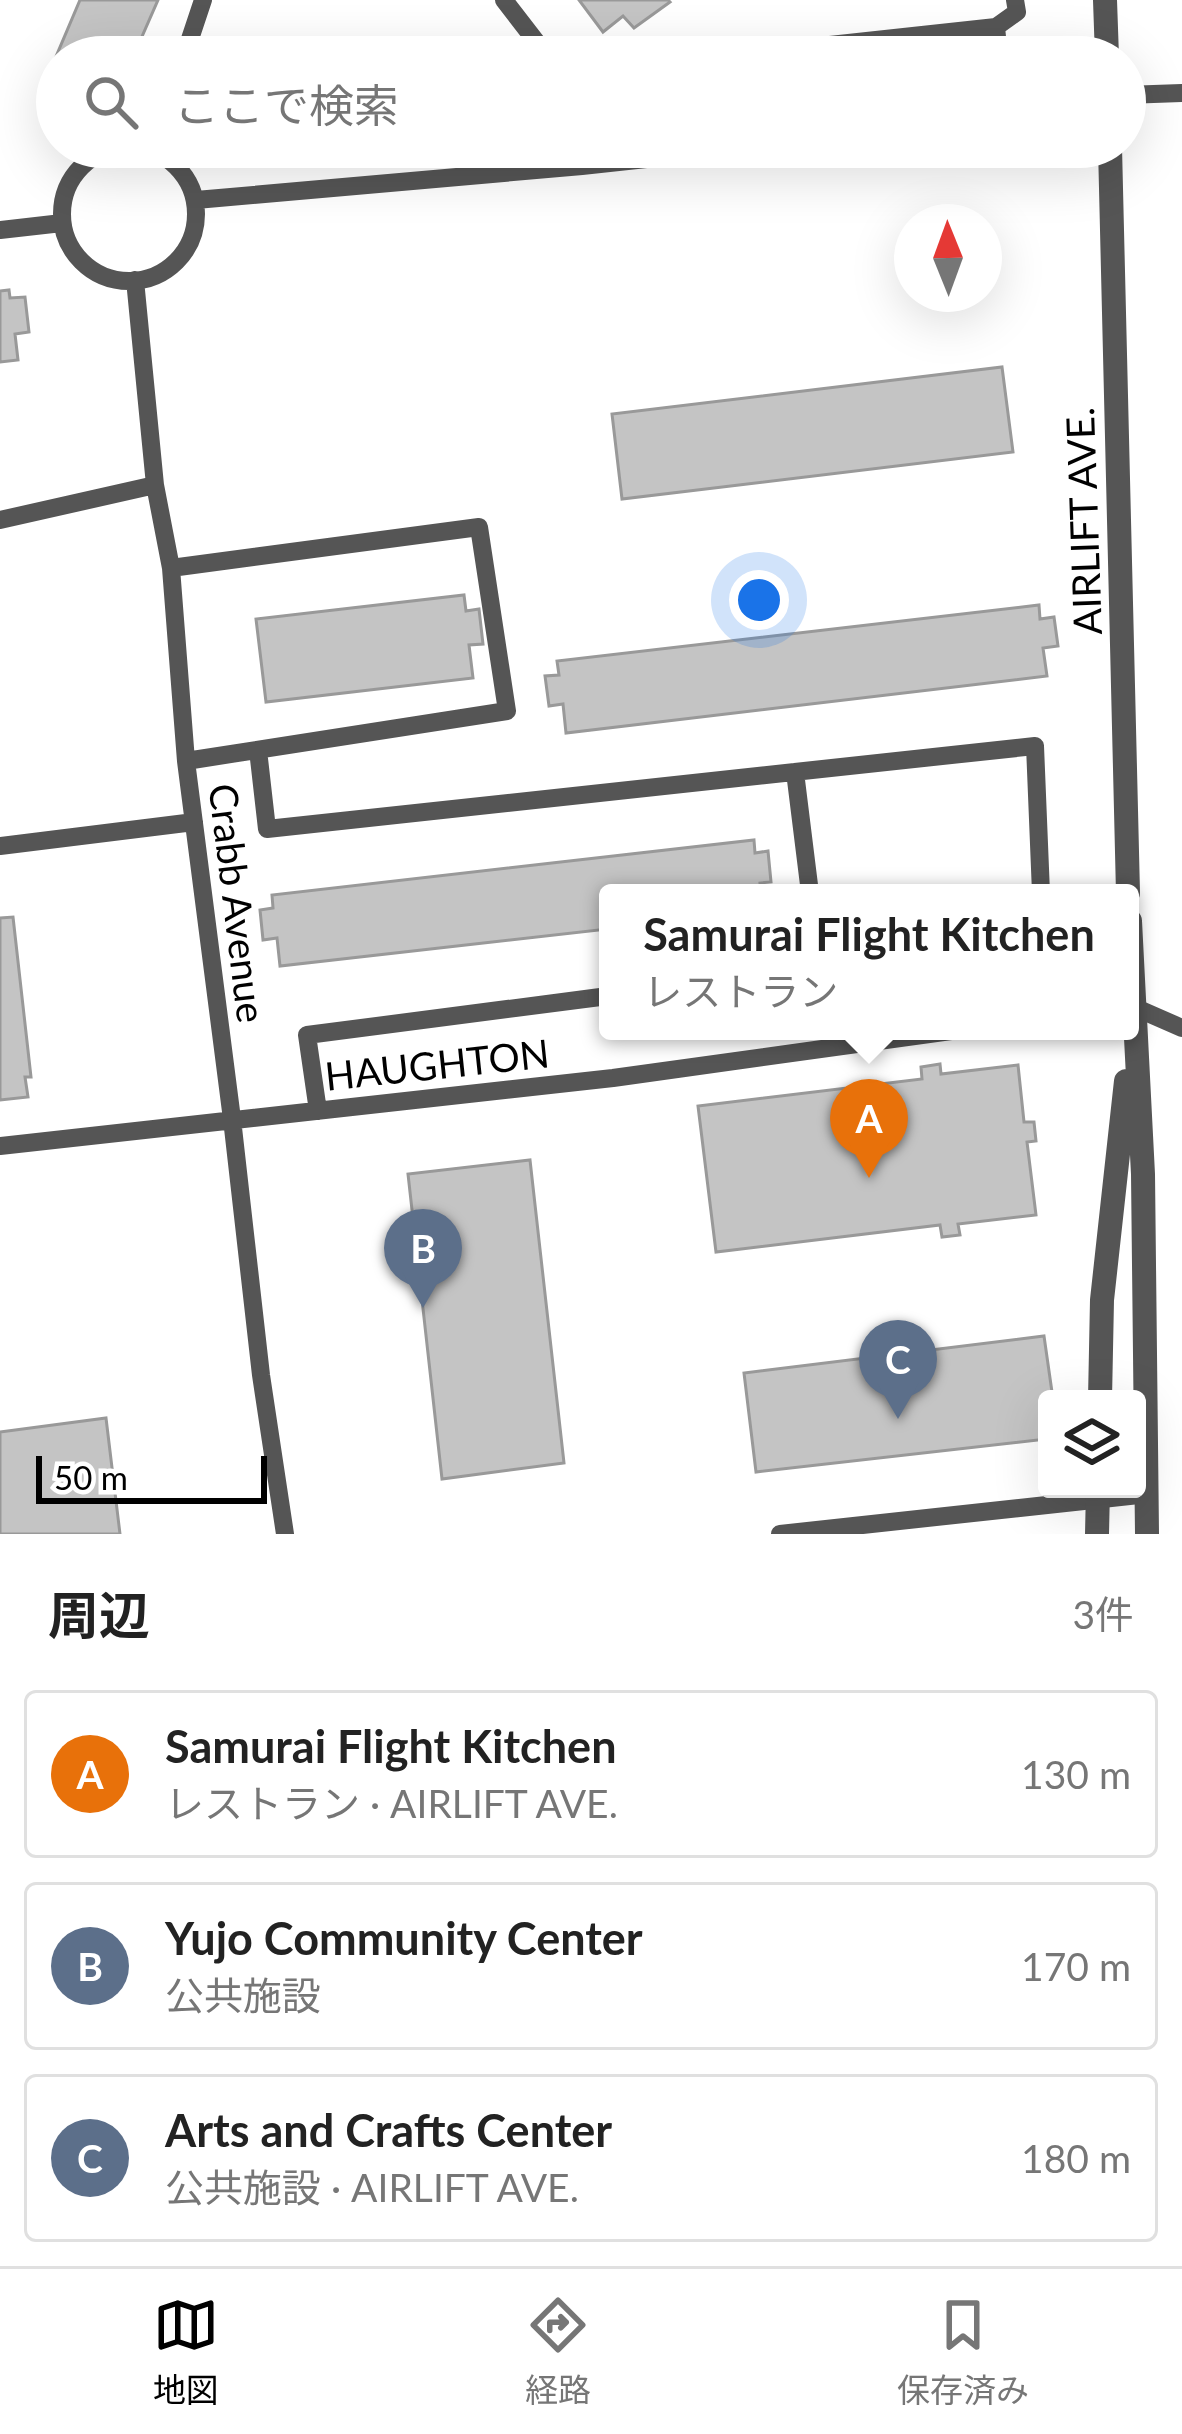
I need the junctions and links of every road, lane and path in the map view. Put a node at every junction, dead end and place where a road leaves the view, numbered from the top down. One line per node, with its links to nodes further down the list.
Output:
1 (203, 0): 6 (lane)
2 (504, 0): 7 (lane)
3 (1015, 0): 5 (lane)
4 (1105, 0): 10 (street)
5 (996, 27): 8 (lane); 9 (lane)
6 (191, 36)
7 (532, 36)
8 (913, 36)
9 (997, 36)
10 (1106, 36)
11 (1182, 93): 12 (lane)
12 (1146, 94)
13 (80, 168): 18 (lane)
14 (179, 168): 17 (lane)
15 (482, 168): 17 (lane)
16 (1111, 168): 31 (street, AIRLIFT AVE.)
17 (196, 200): 20 (lane)
18 (62, 223): 19 (lane); 20 (lane)
19 (0, 230)
20 (135, 280): 21 (lane, Crabb Avenue)
21 (155, 485): 22 (lane); 23 (lane, Crabb Avenue)
22 (0, 520)
23 (171, 568): 24 (lane); 25 (lane, Crabb Avenue)
24 (258, 750): 25 (lane); 26 (lane)
25 (186, 761): 27 (lane, Crabb Avenue)
26 (795, 772): 29 (lane); 30 (lane)
27 (194, 822): 28 (lane); 39 (lane, Crabb Avenue)
28 (0, 846)
29 (809, 884)
30 (1041, 884)
31 (1129, 884)
32 (599, 997): 38 (lane)
33 (1139, 1010): 34 (lane)
34 (1182, 1028)
35 (822, 1040): 38 (lane, HAUGHTON)
36 (1129, 1040): 41 (street)
37 (1134, 1040): 42 (street)
38 (318, 1111): 39 (lane, HAUGHTON)
39 (232, 1119): 40 (lane, HAUGHTON); 45 (lane, Crabb Avenue)
40 (0, 1146)
41 (1100, 1390)
42 (1148, 1494): 48 (street)
43 (1066, 1498): 46 (lane)
44 (1098, 1498): 47 (street)
45 (285, 1534)
46 (780, 1534)
47 (1097, 1534)
48 (1148, 1534)

